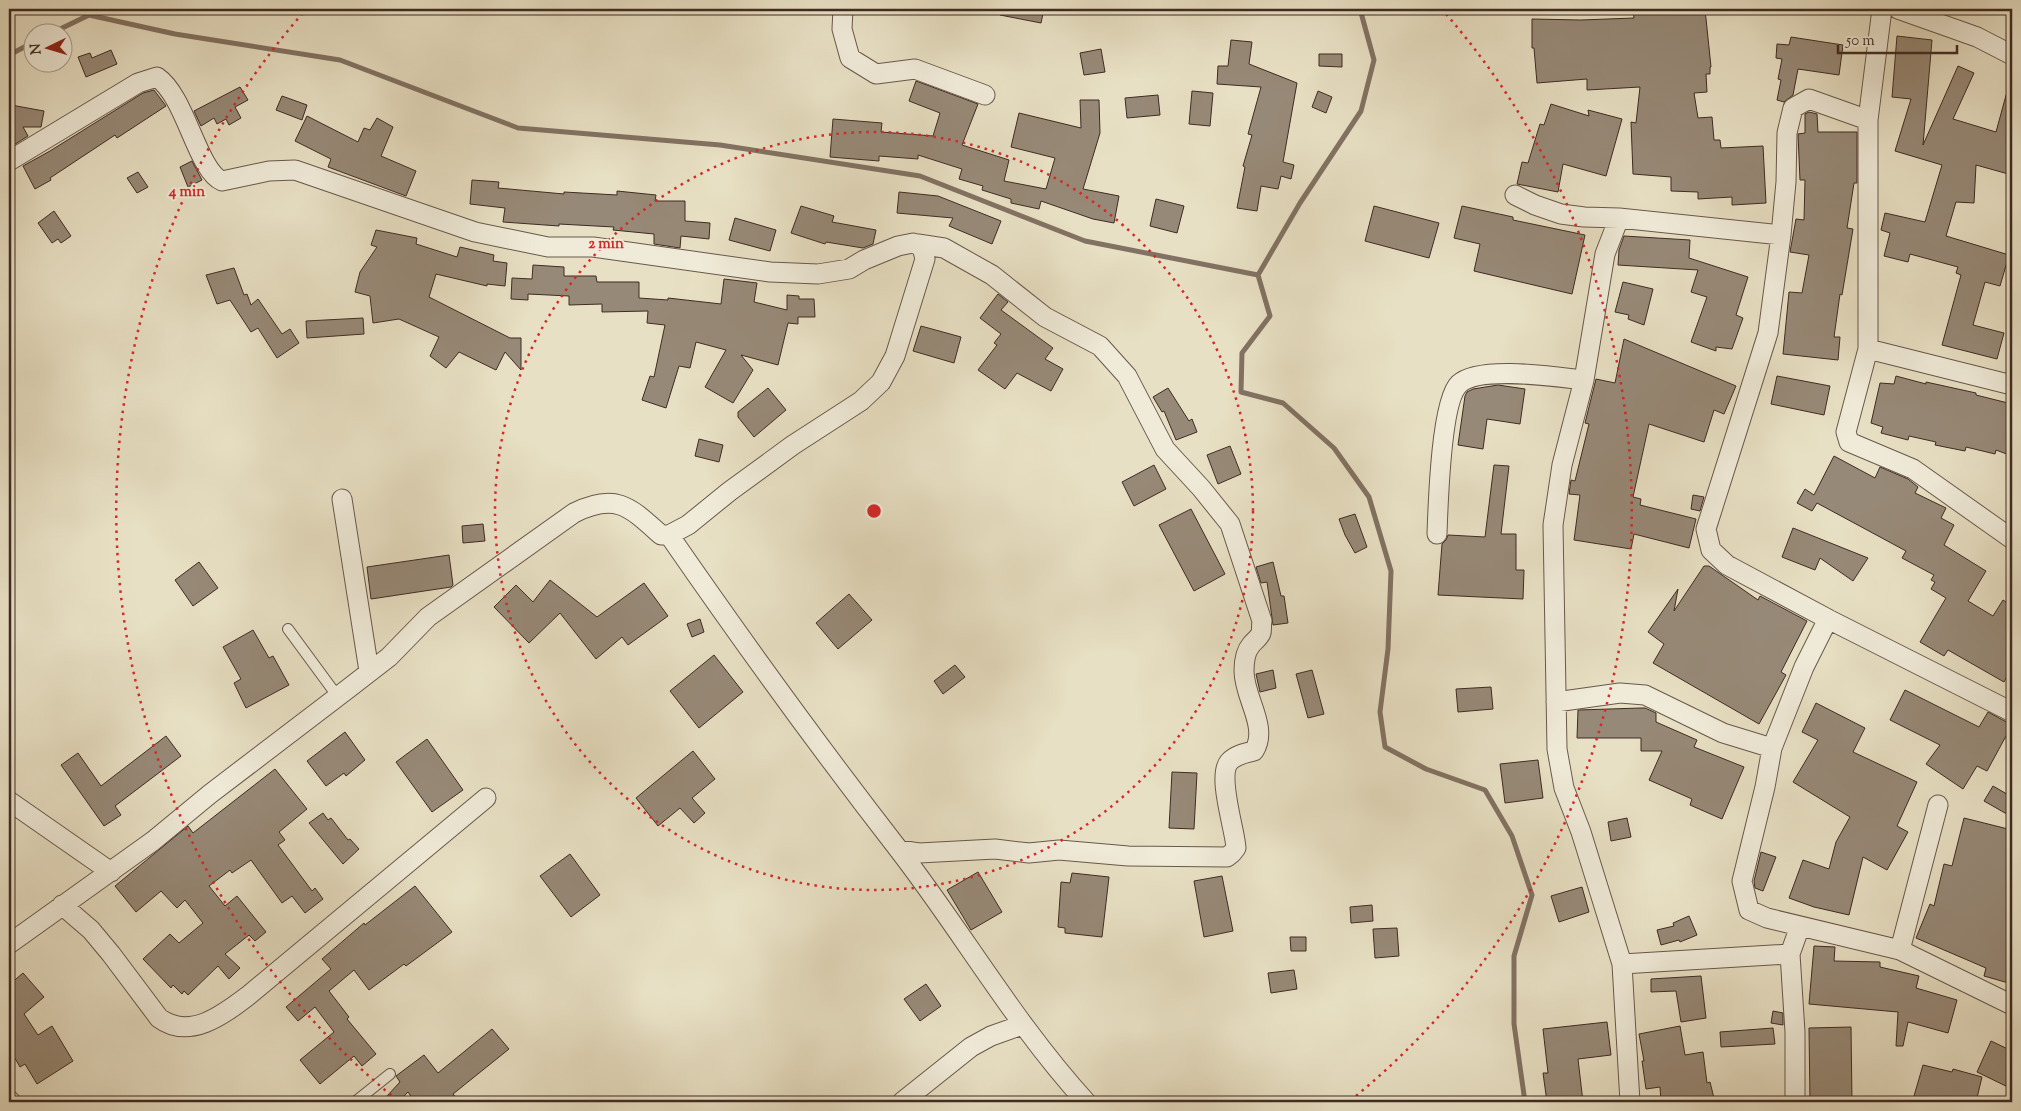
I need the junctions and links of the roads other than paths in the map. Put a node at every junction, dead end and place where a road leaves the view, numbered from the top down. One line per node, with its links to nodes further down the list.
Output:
1 (843, 9): 5 (street)
2 (1882, 9): 6 (street)
3 (1898, 9): 4 (street)
4 (2012, 55)
5 (985, 96)
6 (1868, 120): 10 (street); 12 (street)
7 (9, 161): 11 (street)
8 (1515, 194): 9 (street)
9 (1619, 218): 10 (street); 13 (street)
10 (1781, 235): 19 (street)
11 (918, 244): 17 (street); 29 (street)
12 (1868, 349): 14 (street); 18 (street)
13 (1584, 380): 16 (street); 23 (street)
14 (2012, 384)
15 (342, 500): 21 (street)
16 (1437, 534)
17 (669, 535): 21 (street); 29 (street)
18 (2012, 539)
19 (1828, 619): 24 (street); 25 (street)
20 (288, 629): 22 (lane)
21 (369, 671): 22 (street)
22 (338, 697): 30 (street)
23 (1556, 702): 25 (street); 36 (street)
24 (2010, 706)
25 (1772, 748): 32 (street)
26 (486, 798): 31 (street)
27 (9, 801): 30 (street)
28 (1938, 805): 34 (street)
29 (899, 850): 38 (street)
30 (112, 872): 31 (street)
31 (62, 905): 33 (street)
32 (1800, 926): 34 (street); 35 (street)
33 (9, 944)
34 (1900, 950): 37 (street)
35 (1790, 954): 36 (street); 44 (street)
36 (1622, 964): 43 (street)
37 (2012, 1005)
38 (1022, 1025): 41 (street); 42 (street)
39 (390, 1074): 40 (lane)
40 (355, 1102)
41 (902, 1102)
42 (1086, 1102)
43 (1630, 1102)
44 (1795, 1102)

